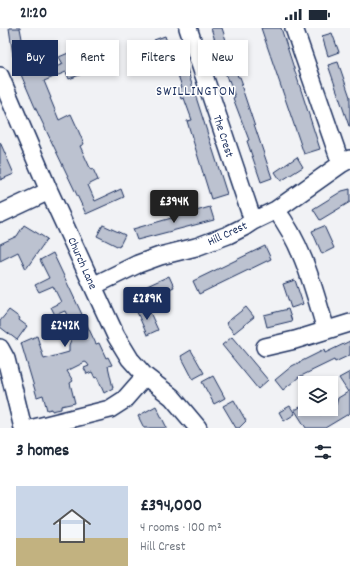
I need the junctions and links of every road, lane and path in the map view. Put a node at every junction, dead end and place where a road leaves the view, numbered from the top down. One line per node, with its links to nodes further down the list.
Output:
1 (188, 28): 8 (street, The Crest)
2 (294, 28): 4 (street)
3 (1, 80): 5 (street, Church Lane)
4 (345, 162): 6 (street, Hill Crest)
5 (49, 191): 7 (street); 9 (street, Church Lane)
6 (276, 210): 8 (street, Hill Crest); 11 (street)
7 (0, 214)
8 (252, 221): 9 (street, Hill Crest)
9 (93, 286): 14 (street, Church Lane)
10 (350, 322): 11 (street)
11 (326, 330): 12 (street)
12 (265, 347)
13 (0, 348): 15 (street)
14 (145, 376): 16 (street); 17 (street, Church Lane)
15 (24, 428)
16 (34, 428)
17 (198, 428)

